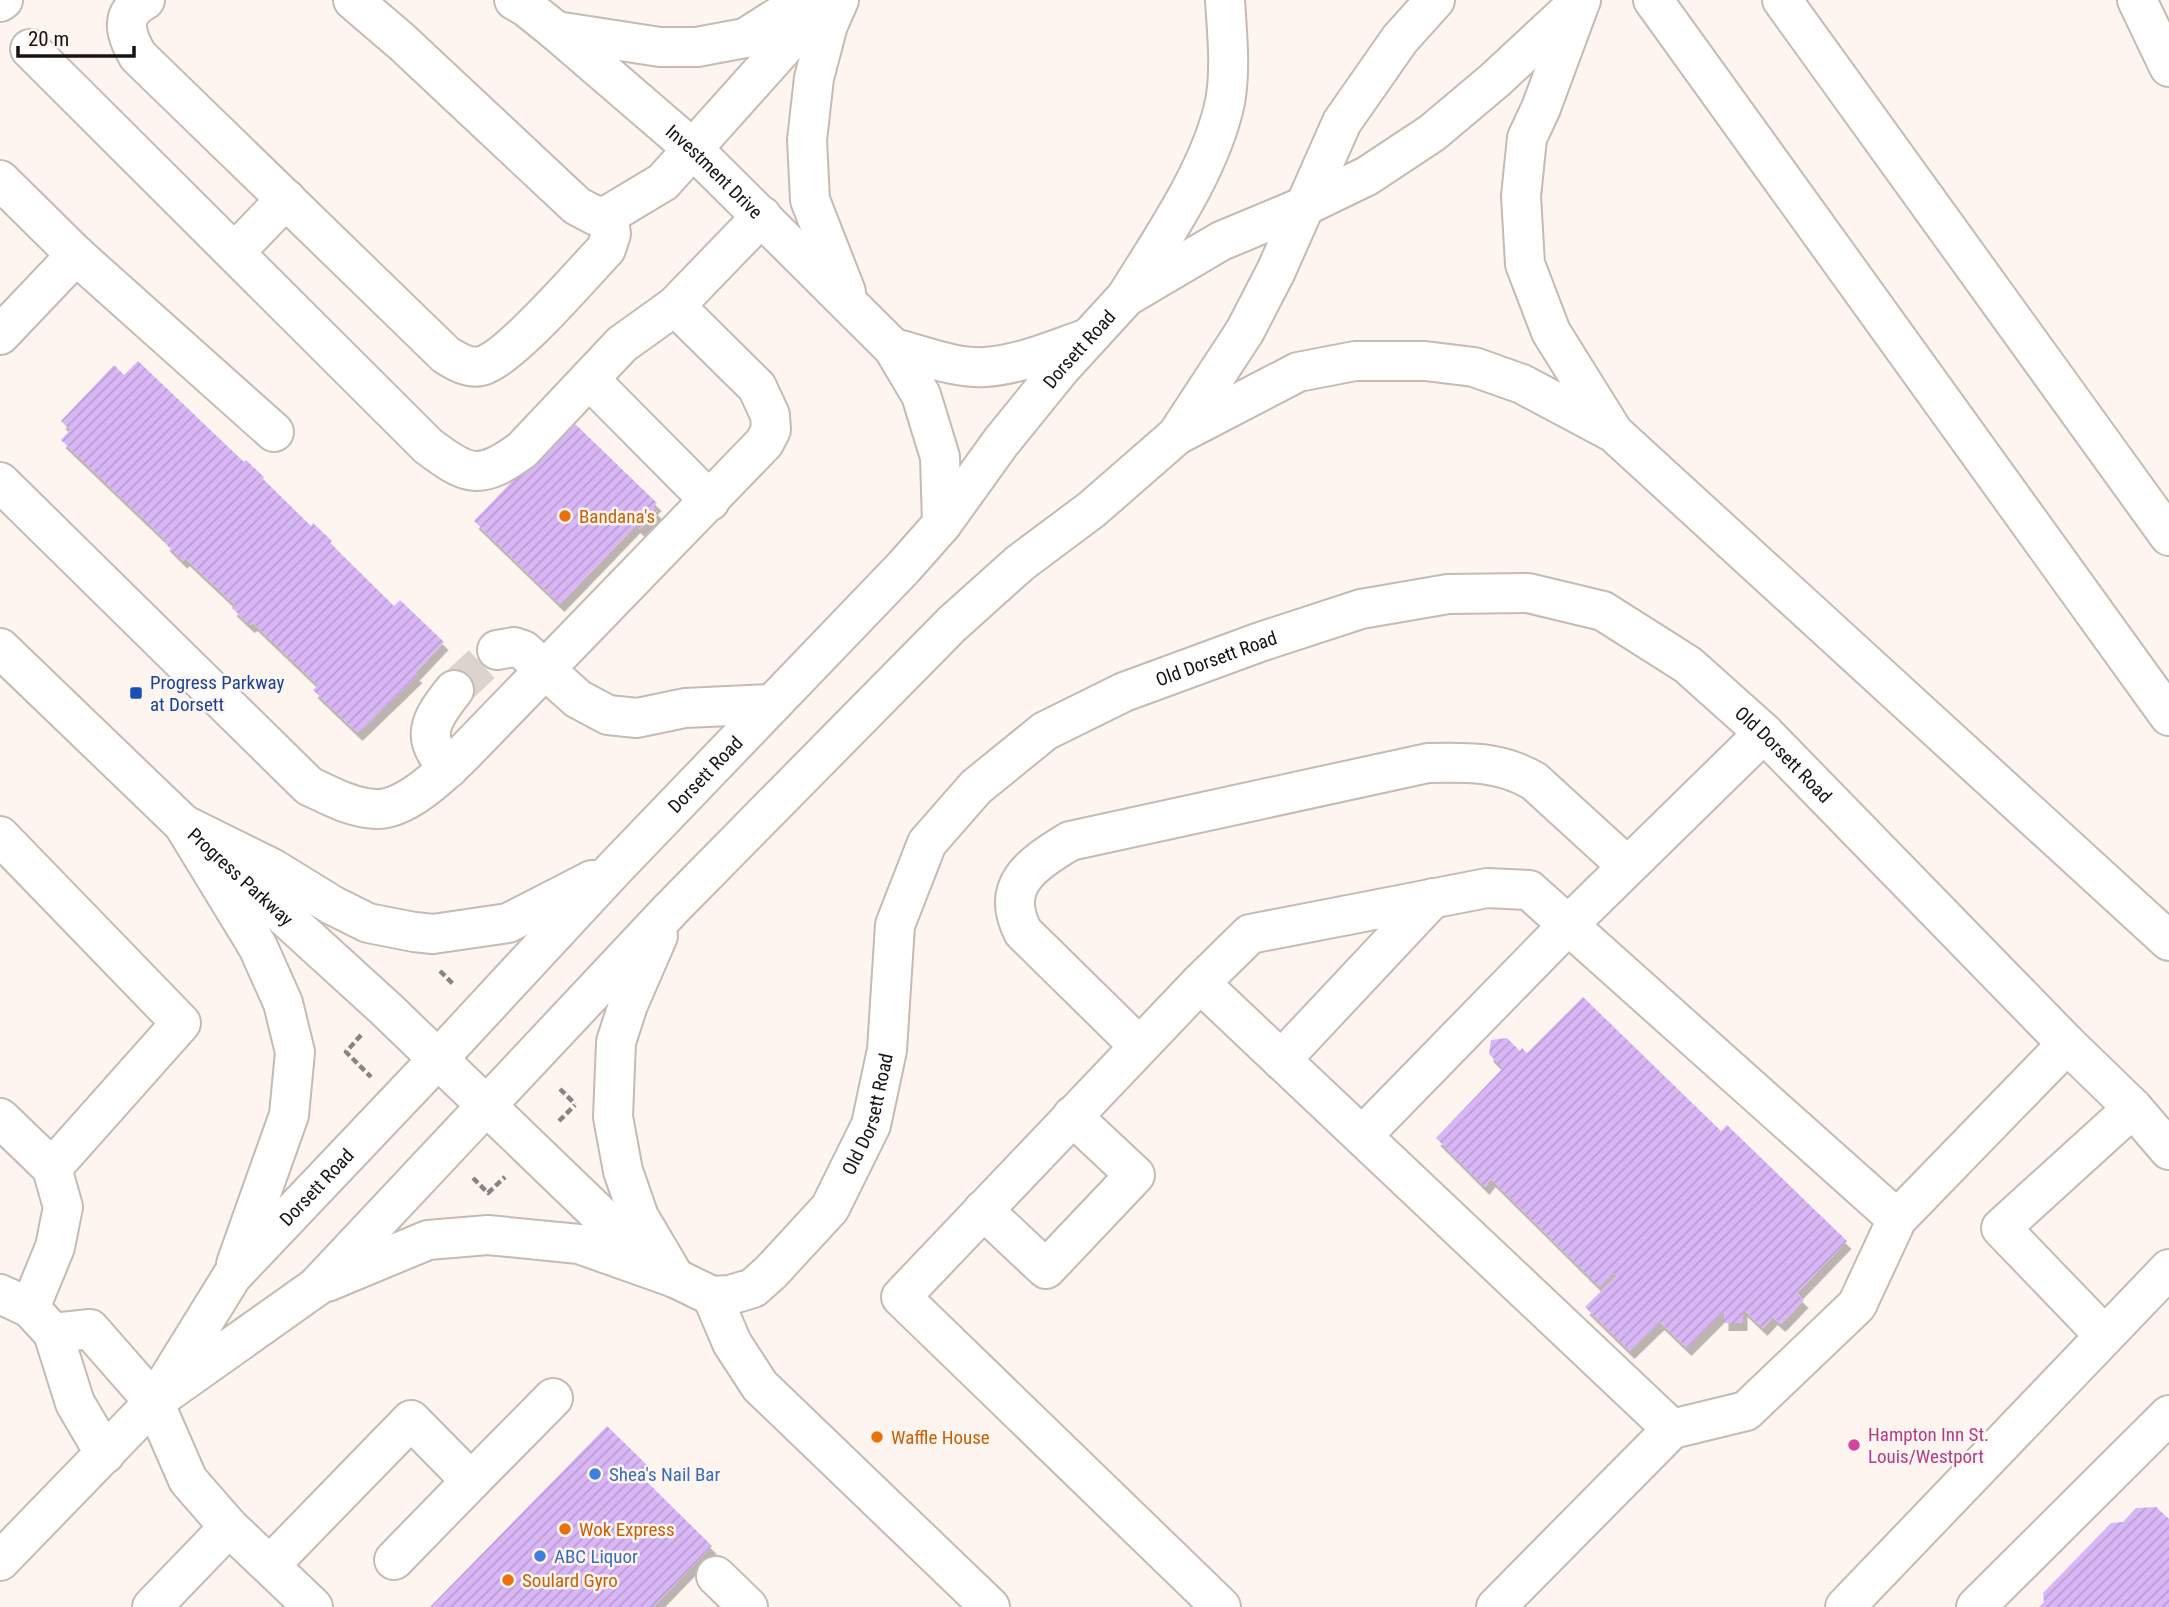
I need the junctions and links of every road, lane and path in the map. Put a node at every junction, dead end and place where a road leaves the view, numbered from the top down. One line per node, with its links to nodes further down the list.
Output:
1 (145, 0): 18 (main road)
2 (353, 0): 20 (main road)
3 (805, 0): 13 (main road)
4 (826, 0): 16 (main road)
5 (839, 0): 26 (main road)
6 (1225, 0): 24 (main road)
7 (1435, 0): 19 (main road, Dorsett Road)
8 (1581, 0): 19 (main road, Dorsett Road); 32 (main road)
9 (1782, 0): 37 (main road)
10 (2137, 0): 15 (main road)
11 (520, 2): 13 (main road, Investment Drive)
12 (1661, 11): 43 (main road)
13 (555, 31): 16 (main road, Investment Drive)
14 (30, 49): 22 (main road)
15 (2169, 67)
16 (693, 149): 20 (main road); 21 (main road, Investment Drive)
17 (0, 180): 23 (main road)
18 (286, 199): 20 (main road); 22 (main road)
19 (1305, 206): 24 (main road, Dorsett Road); 33 (main road, Dorsett Road)
20 (608, 215)
21 (762, 216): 25 (main road); 26 (main road, Investment Drive)
22 (235, 252): 30 (main road)
23 (76, 254): 27 (main road); 31 (main road)
24 (1126, 297): 28 (main road, Dorsett Road)
25 (675, 306): 30 (main road); 35 (main road)
26 (852, 307): 29 (main road, Investment Drive)
27 (0, 335)
28 (1085, 340): 29 (main road); 36 (main road, Dorsett Road)
29 (893, 348): 36 (main road, Investment Drive)
30 (589, 379): 35 (main road)
31 (274, 432)
32 (1614, 433): 33 (main road); 53 (main road)
33 (1177, 435): 51 (main road, Dorsett Road)
34 (0, 482): 45 (main road)
35 (710, 501): 40 (main road)
36 (942, 524): 42 (main road, Dorsett Road)
37 (2169, 536)
38 (0, 648): 46 (main road, Progress Parkway)
39 (497, 650): 40 (main road)
40 (544, 669): 42 (main road); 45 (main road)
41 (454, 690): 45 (main road)
42 (772, 704): 49 (main road, Dorsett Road)
43 (2169, 716)
44 (1764, 733): 48 (main road); 56 (main road, Old Dorsett Road); 78 (main road, Old Dorsett Road)
45 (449, 768)
46 (183, 824): 49 (main road); 58 (main road, Progress Parkway); 75 (main road)
47 (0, 836): 69 (main road)
48 (1627, 866): 52 (main road); 57 (main road)
49 (615, 868): 58 (main road, Dorsett Road)
50 (1433, 898): 52 (main road); 54 (main road); 59 (main road)
51 (671, 909): 62 (main road, Dorsett Road); 76 (main road)
52 (1568, 925): 67 (main road); 73 (main road)
53 (2169, 941)
54 (1200, 982): 57 (main road); 59 (main road)
55 (362, 1035): 60 (path)
56 (2067, 1044): 63 (main road, Old Dorsett Road); 73 (main road)
57 (1139, 1046): 64 (main road)
58 (437, 1060): 62 (main road, Progress Parkway); 75 (main road, Dorsett Road)
59 (1281, 1060): 67 (main road)
60 (378, 1083)
61 (576, 1104): 66 (path)
62 (484, 1106): 76 (main road); 77 (main road, Dorsett Road)
63 (2133, 1108): 68 (main road, Old Dorsett Road); 80 (main road)
64 (1072, 1116): 72 (main road); 72 (main road)
65 (0, 1118): 69 (main road)
66 (554, 1127)
67 (1362, 1136): 84 (main road)
68 (2169, 1150)
69 (52, 1168): 79 (main road)
70 (505, 1177): 71 (path)
71 (473, 1178)
72 (983, 1210): 96 (main road)
73 (1897, 1219): 84 (main road)
74 (2169, 1269): 80 (main road)
75 (232, 1276): 82 (main road, Dorsett Road)
76 (675, 1278): 77 (main road); 78 (main road)
77 (316, 1287): 82 (main road, Dorsett Road)
78 (712, 1296): 95 (main road)
79 (28, 1312): 82 (main road); 85 (main road)
80 (2104, 1335): 98 (main road)
81 (554, 1398): 86 (main road)
82 (154, 1402): 85 (main road, Dorsett Road); 87 (main road)
83 (2169, 1415): 99 (main road)
84 (1672, 1429): 97 (main road)
85 (105, 1454): 89 (main road, Dorsett Road)
86 (471, 1481): 88 (main road); 90 (main road)
87 (229, 1527): 90 (main road); 92 (main road)
88 (394, 1560)
89 (0, 1561)
90 (270, 1565): 93 (main road)
91 (716, 1576): 94 (main road)
92 (152, 1607)
93 (313, 1607)
94 (748, 1607)
95 (990, 1607)
96 (1221, 1607)
97 (1496, 1607)
98 (1845, 1607)
99 (1976, 1607)

